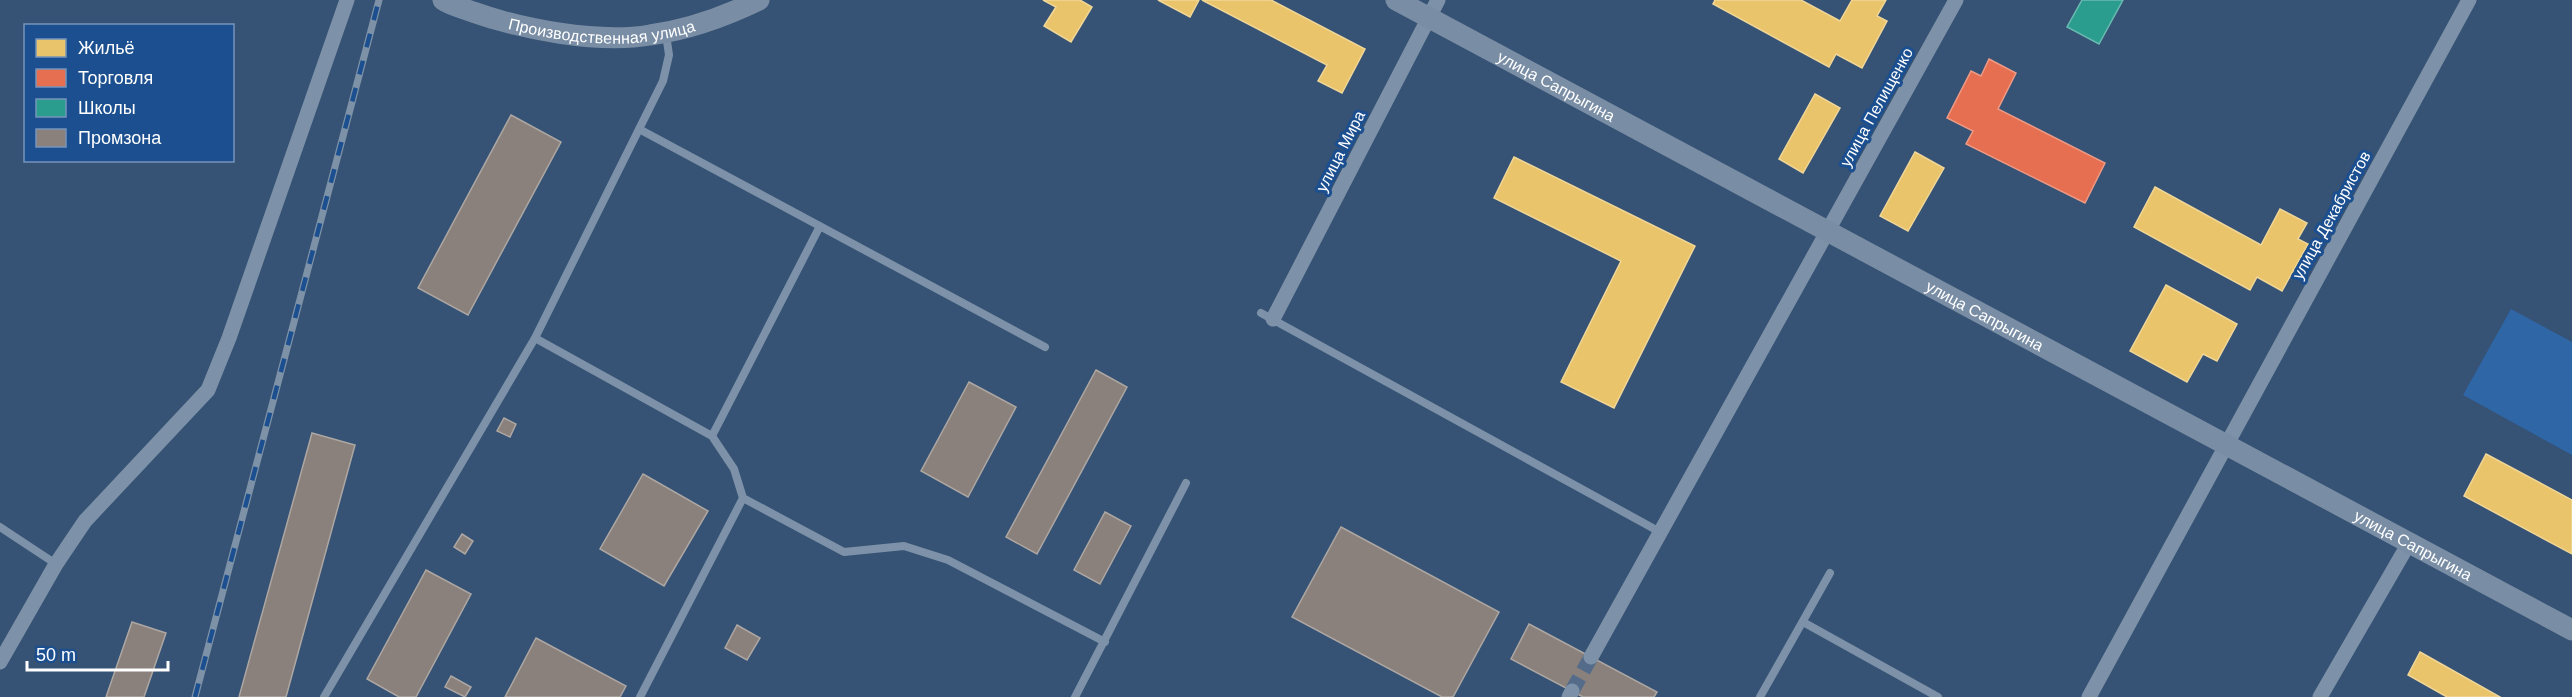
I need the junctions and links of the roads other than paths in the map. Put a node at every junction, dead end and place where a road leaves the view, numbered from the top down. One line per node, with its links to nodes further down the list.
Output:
1 (347, 0): 23 (street)
2 (443, 0): 9 (street, Производственная улица)
3 (759, 0): 9 (street, Производственная улица)
4 (1396, 0): 8 (street, улица Сапрыгина)
5 (1438, 0): 8 (street, улица Мира)
6 (1956, 0): 12 (street, улица Пелищенко)
7 (2469, 0): 17 (street, улица Декабристов)
8 (1428, 19): 12 (street, улица Сапрыгина); 13 (street, улица Мира)
9 (666, 32): 10 (lane)
10 (639, 129): 11 (lane); 14 (lane)
11 (820, 226): 15 (lane); 16 (lane)
12 (1828, 232): 17 (street, улица Сапрыгина); 21 (street, улица Пелищенко)
13 (1267, 316): 21 (lane)
14 (535, 338): 16 (lane); 31 (lane)
15 (1045, 347)
16 (712, 436): 19 (lane)
17 (2226, 446): 22 (street, улица Сапрыгина); 36 (street, улица Декабристов)
18 (1186, 483): 27 (lane)
19 (743, 498): 27 (lane); 32 (lane)
20 (0, 527): 23 (lane)
21 (1660, 532): 28 (street, улица Пелищенко)
22 (2409, 543): 26 (street, улица Сапрыгина); 37 (street)
23 (56, 564): 29 (street)
24 (1830, 573): 25 (lane)
25 (1803, 622): 30 (lane); 34 (lane)
26 (2572, 630)
27 (1105, 642): 33 (lane)
28 (1591, 657)
29 (0, 662)
30 (1924, 694): 35 (lane)
31 (324, 697)
32 (640, 697)
33 (1074, 697)
34 (1760, 697)
35 (1938, 697)
36 (2089, 697)
37 (2320, 697)

